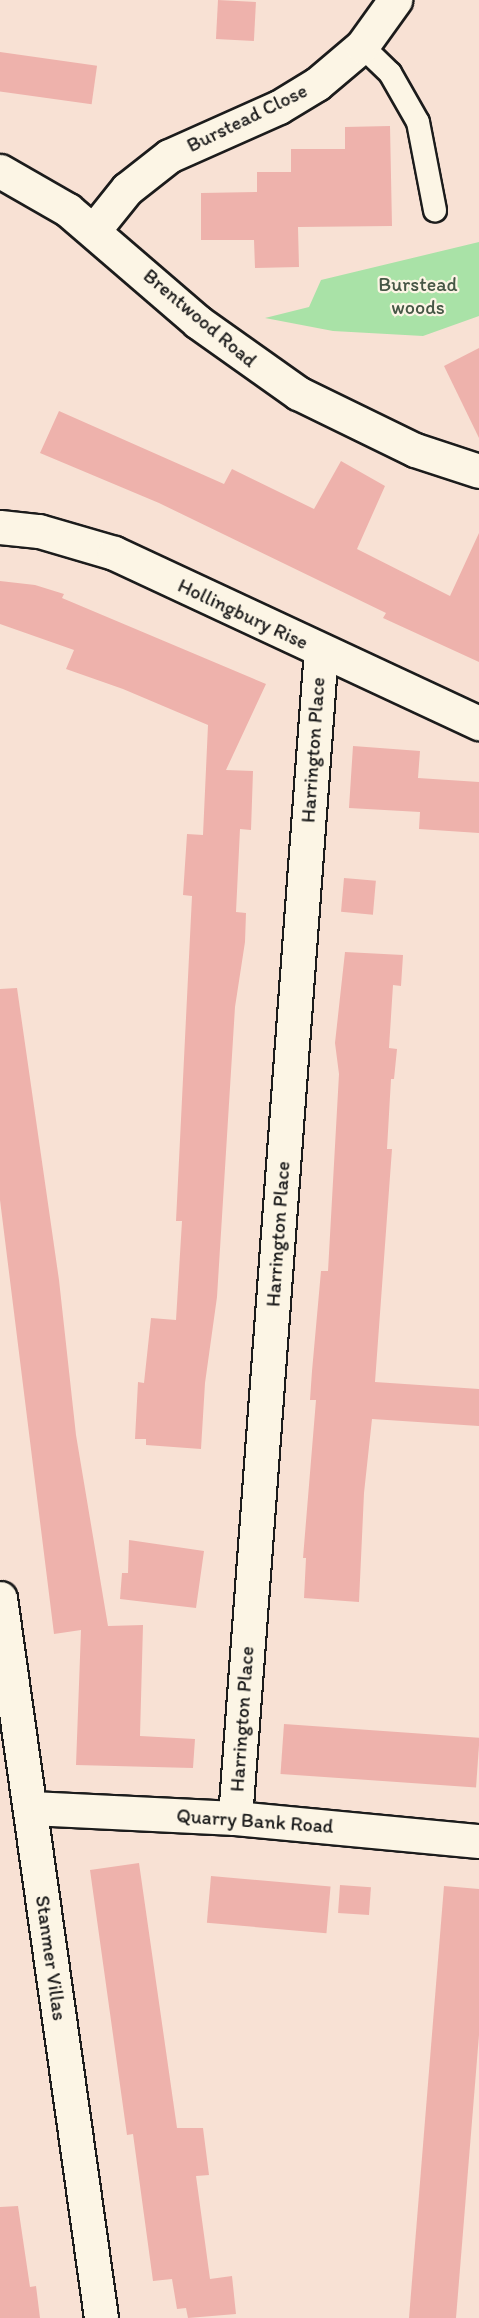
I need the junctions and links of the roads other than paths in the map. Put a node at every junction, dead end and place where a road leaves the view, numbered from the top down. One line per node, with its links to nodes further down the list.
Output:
1 (396, 0): 2 (street, Burstead Close)
2 (362, 46): 4 (lane); 5 (street, Burstead Close)
3 (0, 171): 5 (street, Brentwood Road)
4 (435, 210)
5 (94, 231): 6 (street, Brentwood Road)
6 (479, 471)
7 (0, 527): 8 (street, Hollingbury Rise)
8 (321, 651): 9 (street, Hollingbury Rise); 12 (street, Harrington Place)
9 (479, 723)
10 (0, 1598): 11 (street, Stanmer Villas)
11 (31, 1808): 12 (street, Quarry Bank Road); 14 (street, Stanmer Villas)
12 (235, 1818): 13 (street, Quarry Bank Road)
13 (479, 1841)
14 (101, 2318)

